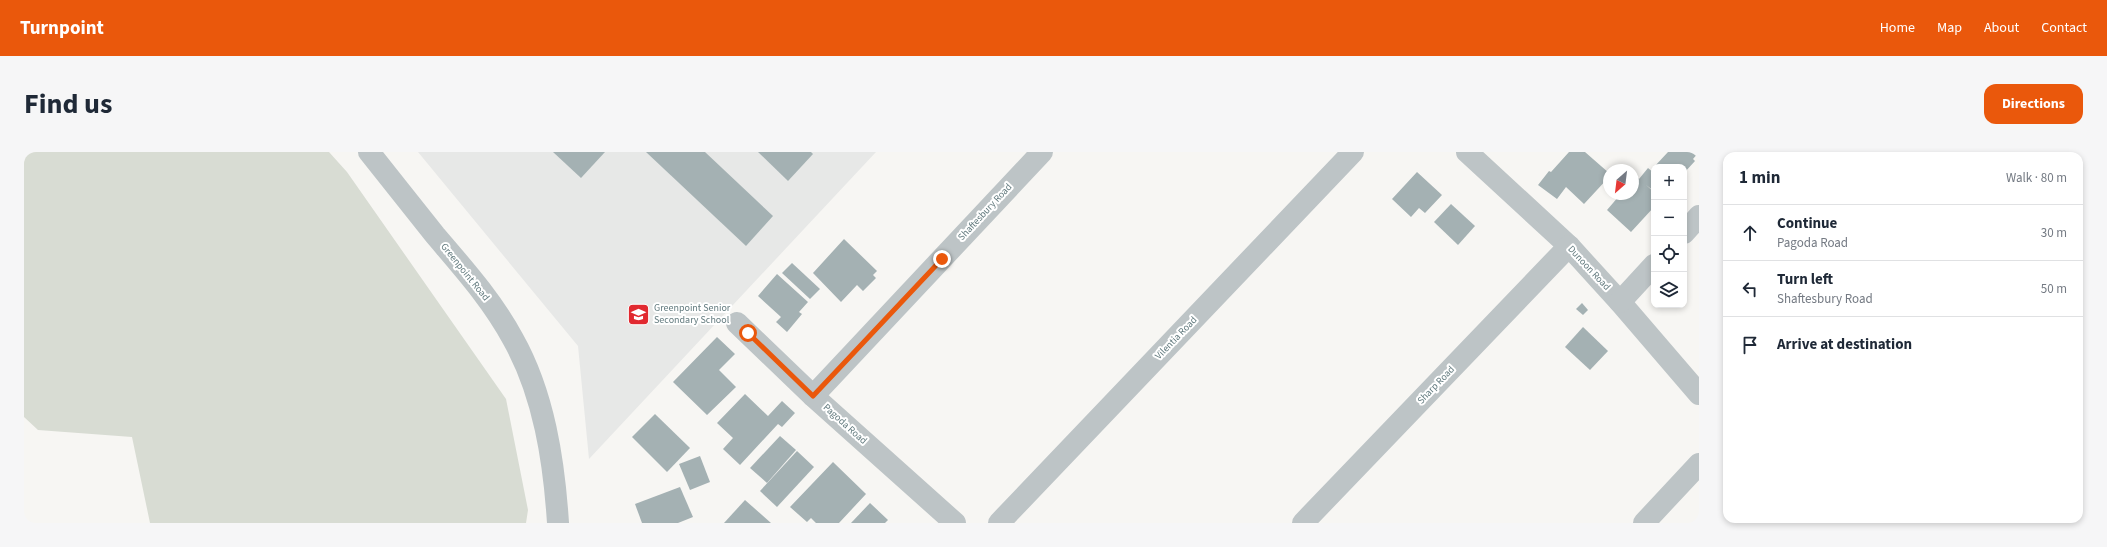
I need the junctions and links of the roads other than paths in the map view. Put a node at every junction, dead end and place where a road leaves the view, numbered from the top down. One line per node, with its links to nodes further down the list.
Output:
1 (369, 152): 14 (street, Greenpoint Road)
2 (1042, 152): 12 (street, Shaftesbury Road)
3 (1353, 152): 16 (street, Vilentia Road)
4 (1468, 152): 7 (street, Dunoon Road)
5 (1699, 216): 6 (street)
6 (1687, 229)
7 (1568, 246): 9 (street, Dunoon Road); 17 (street, Sharp Road)
8 (1651, 268): 9 (street)
9 (1620, 302): 11 (street, Dunoon Road)
10 (737, 323): 12 (street, Pagoda Road)
11 (1699, 394)
12 (813, 396): 15 (street, Pagoda Road)
13 (1699, 464): 18 (street)
14 (558, 523)
15 (955, 523)
16 (999, 523)
17 (1303, 523)
18 (1644, 523)

